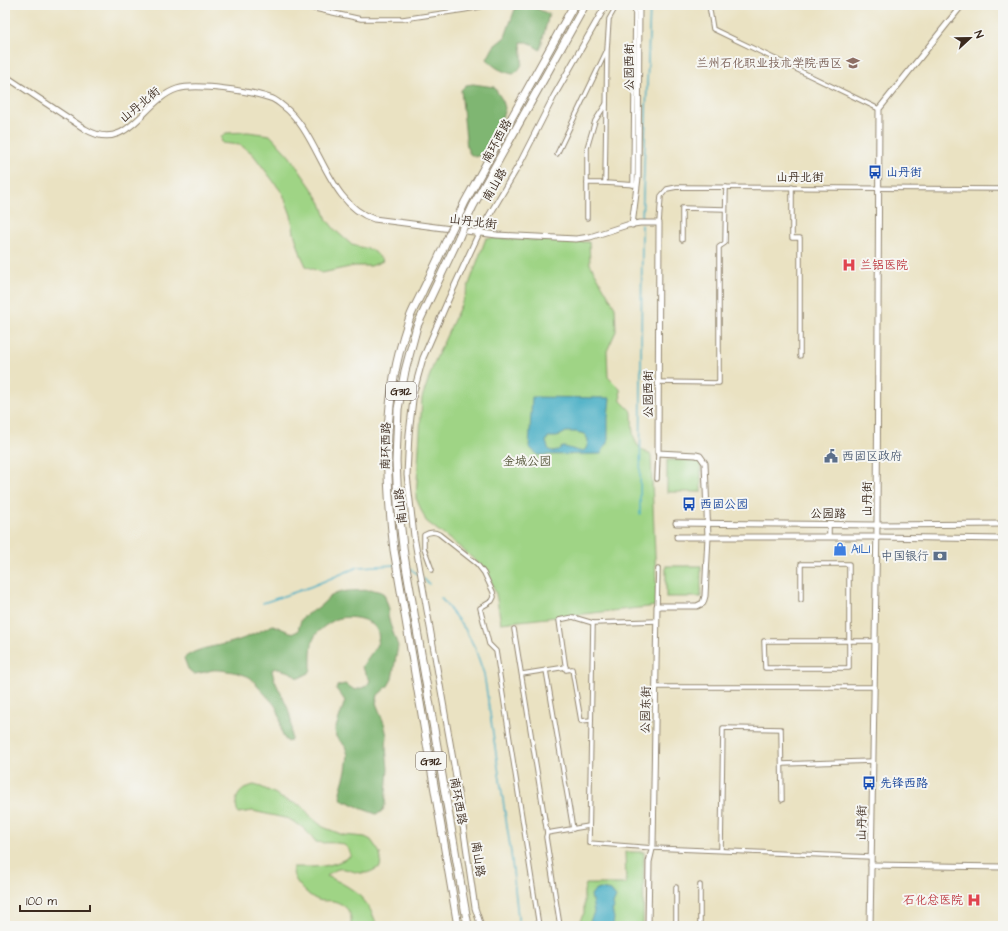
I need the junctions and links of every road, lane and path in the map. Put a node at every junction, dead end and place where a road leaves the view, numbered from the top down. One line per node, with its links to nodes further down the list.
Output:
1 (297, 5): 2 (street)
2 (484, 5)
3 (574, 5): 73 (highway, 南环西路 / G312, bridge)
4 (584, 5): 74 (highway, 南环西路 / G312, bridge)
5 (606, 5): 27 (street, 南山路)
6 (617, 5): 11 (street)
7 (635, 5): 18 (street)
8 (639, 5): 18 (street, 公园西街)
9 (708, 5): 14 (street)
10 (962, 5): 14 (street)
11 (607, 50): 13 (street); 15 (street)
12 (5, 76): 27 (street, 山丹北街)
13 (606, 103): 16 (street); 17 (street)
14 (879, 109): 21 (street, 山丹街)
15 (557, 154)
16 (587, 183): 17 (street); 24 (street)
17 (605, 183): 18 (street)
18 (635, 185): 26 (street, 公园西街)
19 (726, 187): 20 (street, 山丹北街); 23 (street); 25 (street, 山丹北街)
20 (792, 187): 21 (street, 山丹北街); 29 (street)
21 (879, 188): 22 (street, 山丹北街); 37 (street, 山丹街)
22 (1003, 189)
23 (726, 209): 28 (street); 30 (street)
24 (587, 218)
25 (659, 223): 26 (street, 山丹北街); 30 (street, 公园西街)
26 (632, 225): 27 (street, 山丹北街)
27 (479, 233): 44 (street, 南山路)
28 (682, 240)
29 (800, 356)
30 (658, 382): 31 (street, 公园西街)
31 (658, 453): 32 (street); 34 (street)
32 (657, 479)
33 (676, 523): 34 (street, 公园路)
34 (708, 523): 35 (street, 公园路); 39 (street)
35 (829, 524): 37 (street, 公园路); 40 (street)
36 (1003, 524): 37 (street, 公园路)
37 (877, 525): 41 (street, 山丹街)
38 (677, 537): 39 (street, 公园路)
39 (708, 537): 40 (street, 公园路); 48 (street)
40 (830, 537): 41 (street, 公园路)
41 (876, 537): 42 (street, 公园路); 53 (street, 山丹街)
42 (1003, 539)
43 (424, 548): 44 (street); 45 (street); 76 (street)
44 (416, 549): 75 (street, 南山路)
45 (432, 570)
46 (658, 570): 48 (street)
47 (801, 600): 52 (street)
48 (657, 606): 49 (street, 公园东街)
49 (657, 622): 50 (street); 57 (street, 公园东街)
50 (593, 623): 54 (street); 59 (street)
51 (514, 629): 56 (street)
52 (849, 641): 52 (street); 53 (street)
53 (874, 641): 58 (street, 山丹街)
54 (566, 668): 55 (street); 59 (street)
55 (546, 670): 56 (street); 64 (street)
56 (522, 674): 65 (street)
57 (656, 688): 58 (street); 66 (street, 公园东街)
58 (874, 688): 60 (street, 山丹街)
59 (592, 720): 63 (street)
60 (873, 761): 61 (street); 68 (street, 山丹街)
61 (782, 764): 62 (street); 67 (street)
62 (782, 800)
63 (589, 826): 64 (street); 66 (street)
64 (572, 829): 65 (street)
65 (547, 833): 77 (street)
66 (652, 848): 67 (street); 78 (street, 公园东街)
67 (721, 850): 68 (street)
68 (871, 857): 69 (street, 山丹街)
69 (871, 865): 70 (street); 81 (street, 山丹街)
70 (1003, 867)
71 (700, 886): 80 (street)
72 (676, 887): 79 (street)
73 (458, 926)
74 (468, 926)
75 (481, 926)
76 (539, 926)
77 (560, 926)
78 (648, 926)
79 (676, 926)
80 (700, 926)
81 (870, 926)

